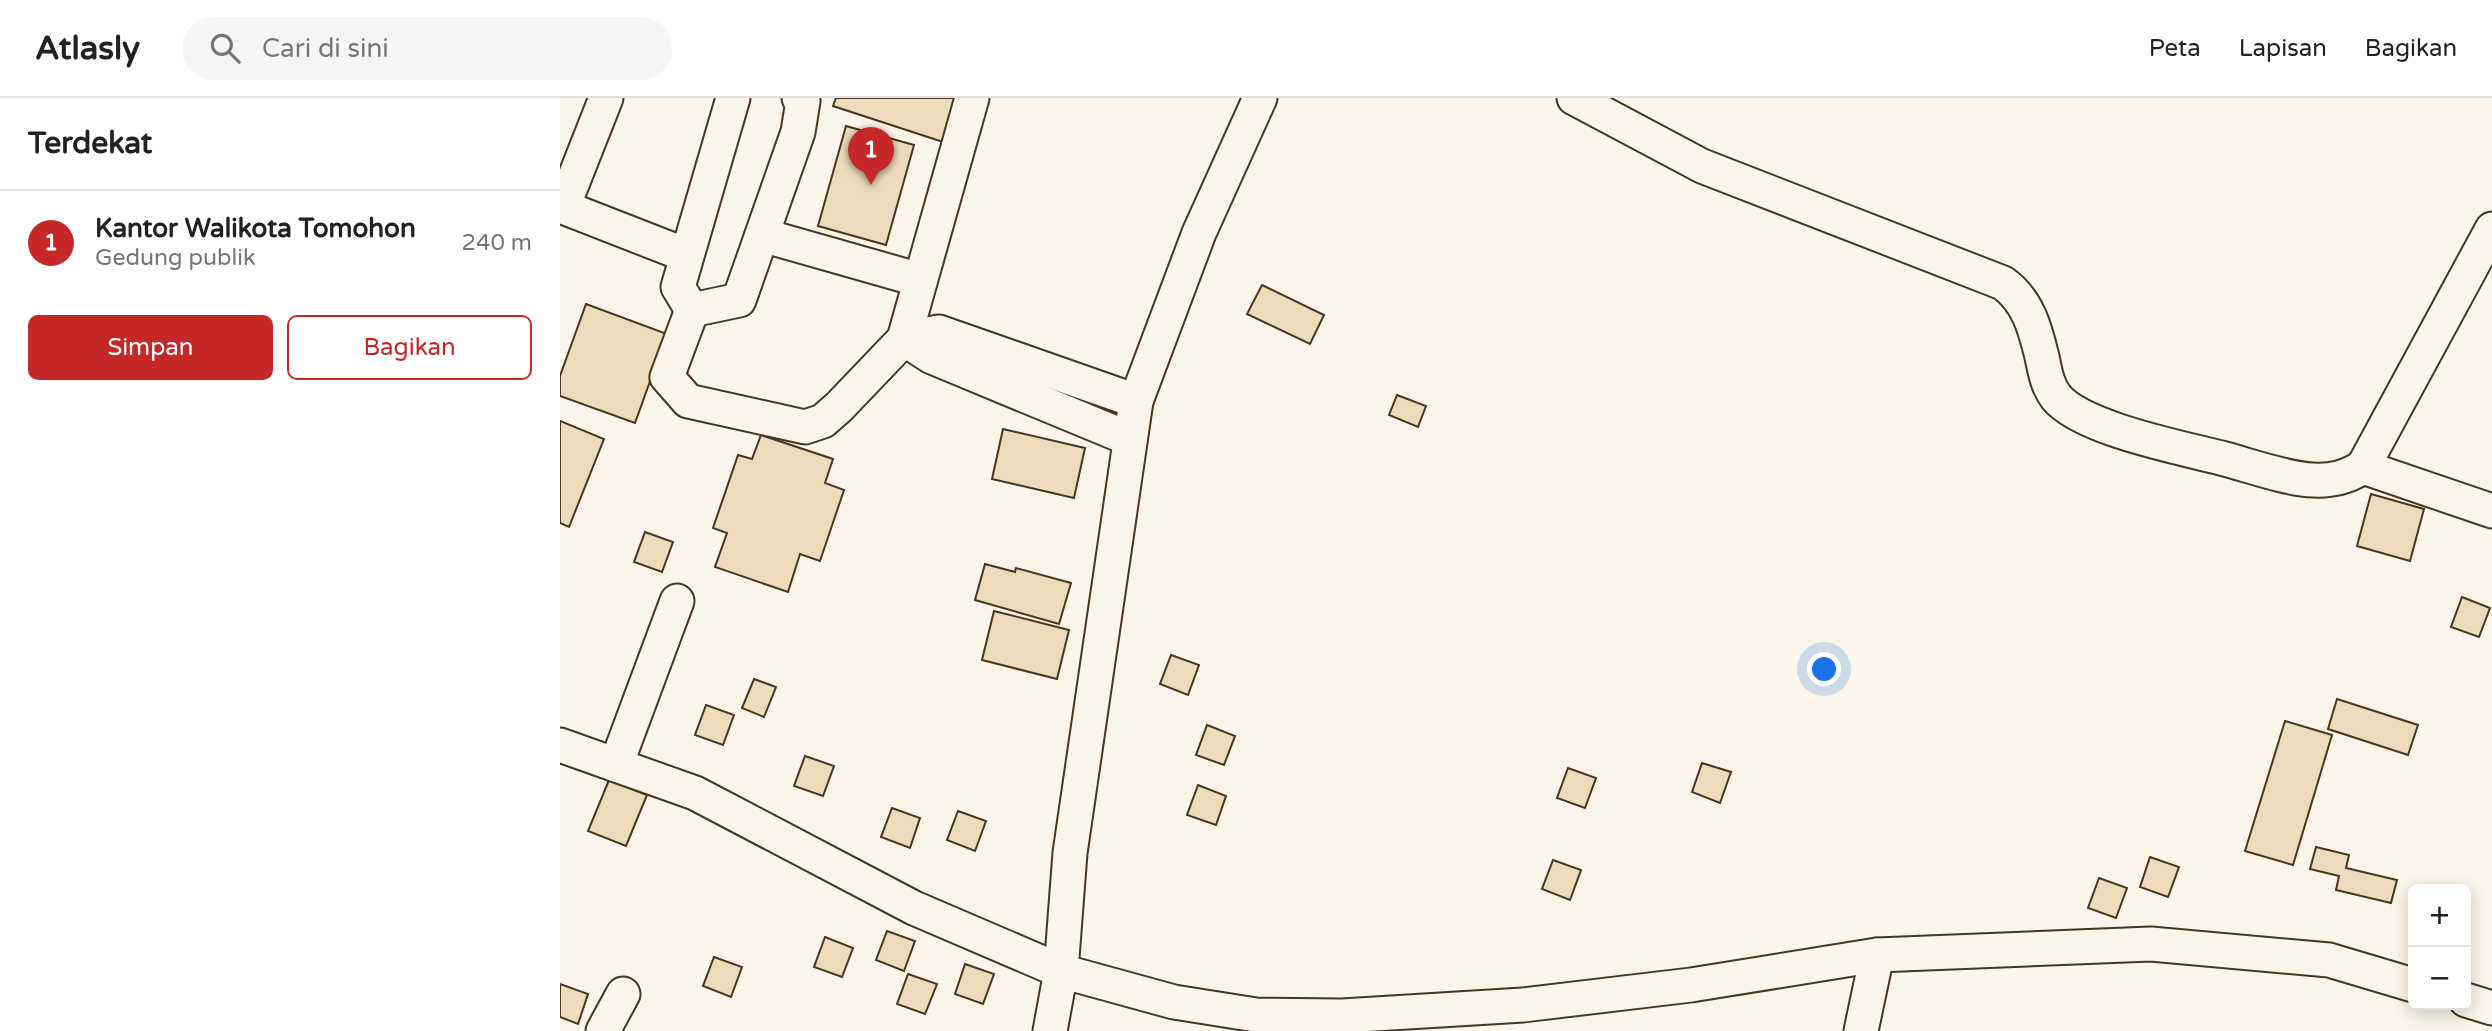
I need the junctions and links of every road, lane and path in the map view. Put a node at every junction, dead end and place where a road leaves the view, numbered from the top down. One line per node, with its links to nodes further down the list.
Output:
1 (606, 98): 9 (street)
2 (733, 98): 9 (street)
3 (799, 98): 8 (street)
4 (972, 98): 10 (street)
5 (1261, 98): 13 (street)
6 (1574, 98): 15 (street)
7 (2492, 229): 15 (street)
8 (762, 235): 10 (street); 11 (street)
9 (685, 255): 11 (street)
10 (920, 280): 12 (street)
11 (692, 310): 12 (street)
12 (904, 339): 13 (street); 14 (street)
13 (1136, 401): 14 (street)
14 (1130, 439): 21 (street)
15 (2363, 467): 16 (street)
16 (2492, 511)
17 (677, 601): 19 (street)
18 (560, 746): 19 (street)
19 (616, 765): 21 (street)
20 (1877, 954): 21 (street); 22 (street); 28 (street)
21 (1062, 971): 27 (street)
22 (2408, 984)
23 (623, 995): 26 (street)
24 (2471, 1002): 25 (street)
25 (2492, 1008)
26 (603, 1031)
27 (1050, 1031)
28 (1861, 1031)

